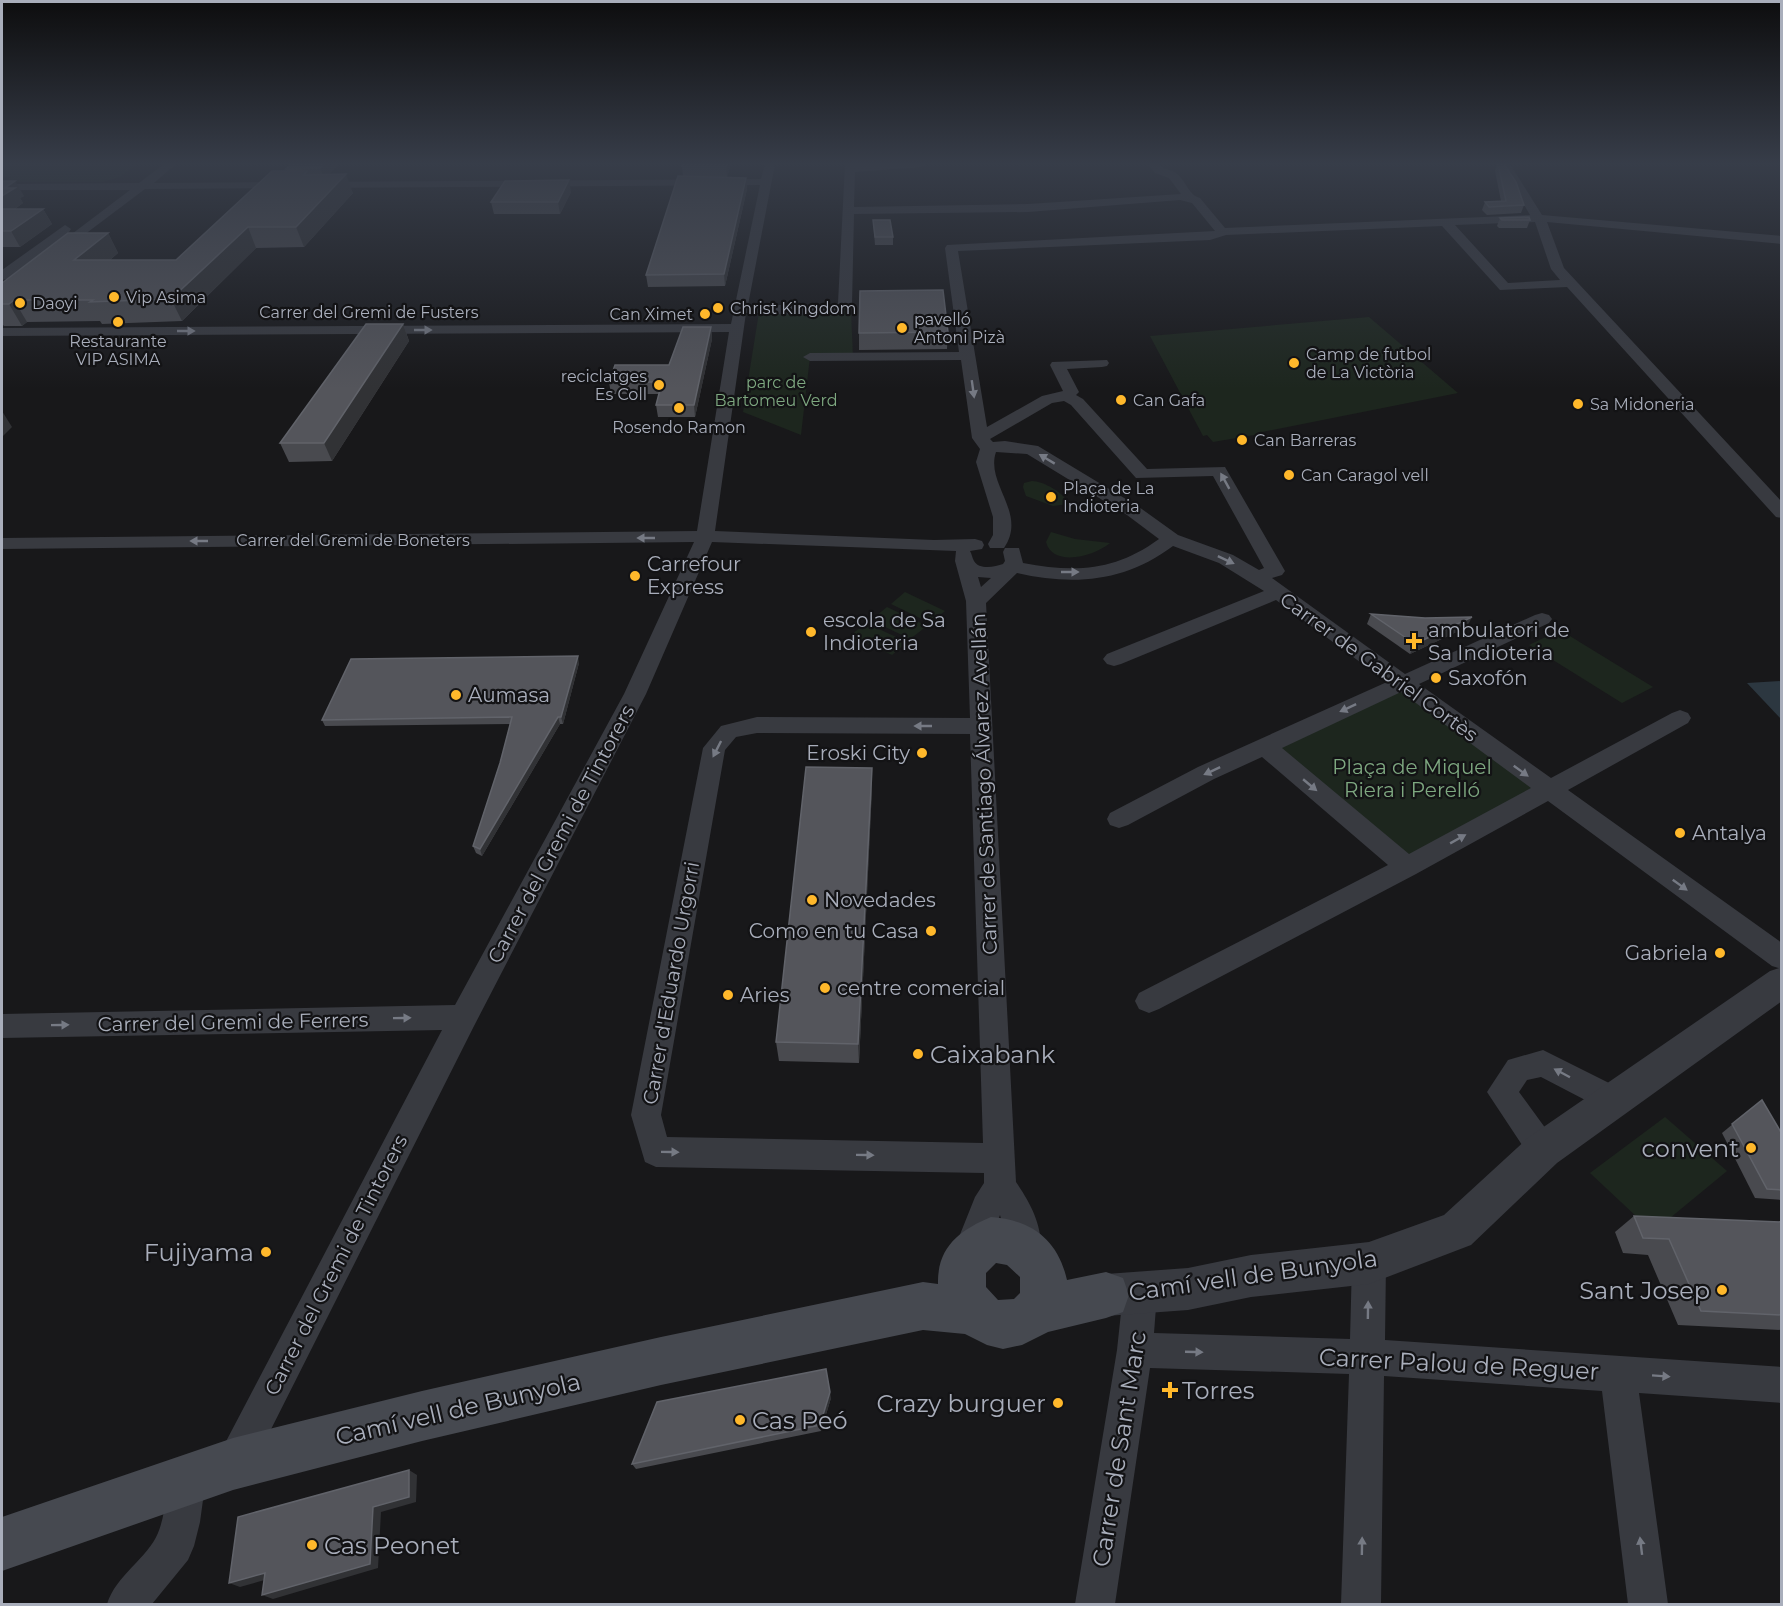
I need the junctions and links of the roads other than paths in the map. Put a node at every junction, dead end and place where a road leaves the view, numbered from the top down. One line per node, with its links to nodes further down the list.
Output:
1 (52, 239): 9 (street)
2 (73, 239): 8 (street)
3 (755, 239): 11 (street, Carrer del Gremi de Tintorers)
4 (847, 239): 11 (street)
5 (1146, 239): 14 (street)
6 (1461, 239): 10 (street)
7 (1547, 239): 10 (street)
8 (47, 259)
9 (2, 276)
10 (1569, 283): 19 (street)
11 (740, 309): 12 (street, Carrer del Gremi de Tintorers)
12 (737, 328): 13 (street, Carrer del Gremi de Fusters, one-way to 12); 20 (street, Carrer del Gremi de Tintorers)
13 (2, 332)
14 (968, 356): 15 (street); 18 (street, one-way to 18)
15 (810, 357)
16 (1102, 363): 17 (street)
17 (1066, 396): 18 (street); 28 (street, one-way to 17)
18 (984, 443): 21 (street, Carrer de Gabriel Cortès, one-way to 18); 24 (street)
19 (1782, 513)
20 (705, 537): 22 (street, Carrer del Gremi de Boneters, one-way to 22); 25 (street, Carrer del Gremi de Boneters); 43 (street, Carrer del Gremi de Tintorers)
21 (1172, 539): 27 (street, one-way to 21); 28 (street, Carrer de Gabriel Cortès, one-way to 28)
22 (2, 543)
23 (975, 544): 24 (street); 25 (street); 26 (street)
24 (998, 544): 27 (street)
25 (934, 546): 26 (street)
26 (965, 564): 27 (street); 30 (street, Carrer de Santiago Álvarez Avellán)
27 (1010, 568): 30 (street, Carrer de Santiago Álvarez Avellán)
28 (1257, 577): 29 (street, Carrer de Gabriel Cortès)
29 (1277, 592): 32 (street); 33 (street, Carrer de Gabriel Cortès)
30 (976, 601): 35 (street, Carrer de Santiago Álvarez Avellán)
31 (1542, 619): 33 (street)
32 (1114, 659)
33 (1401, 683): 36 (street, one-way to 36); 37 (street, Carrer de Gabriel Cortès, one-way to 37)
34 (1680, 718): 37 (street)
35 (981, 726): 47 (street, Carrer de Santiago Álvarez Avellán); 47 (street, Carrer d'Eduardo Urgorri, one-way to 47)
36 (1266, 747): 38 (street, one-way to 38); 39 (street, one-way to 39)
37 (1548, 790): 39 (street, one-way to 37); 40 (street, Carrer de Gabriel Cortès, one-way to 40)
38 (1119, 819)
39 (1407, 867): 42 (street)
40 (1782, 958)
41 (1782, 981): 45 (street, Camí vell de Bunyola)
42 (1149, 1001)
43 (464, 1017): 44 (street, Carrer del Gremi de Ferrers, one-way to 43); 57 (street, Carrer del Gremi de Tintorers)
44 (2, 1026)
45 (1614, 1101): 46 (street, Camí vell de Bunyola); 46 (street, one-way to 46)
46 (1543, 1150): 49 (street, Camí vell de Bunyola)
47 (999, 1172): 48 (street); 50 (street)
48 (1032, 1258): 50 (main road); 51 (main road); 52 (main road)
49 (1369, 1263): 51 (street, Camí vell de Bunyola); 54 (street, one-way to 49)
50 (968, 1277): 52 (main road); 57 (main road, Camí vell de Bunyola)
51 (1123, 1294): 52 (main road); 53 (street, Carrer de Sant Marc)
52 (1035, 1311)
53 (1135, 1350): 54 (street, Carrer Palou de Reguer, one-way to 54); 60 (street, Carrer de Sant Marc)
54 (1367, 1357): 55 (street, Carrer Palou de Reguer); 61 (street, one-way to 54)
55 (1618, 1373): 56 (street, Carrer Palou de Reguer, one-way to 56); 62 (street, one-way to 55)
56 (1782, 1385)
57 (210, 1471): 58 (main road, Camí vell de Bunyola); 59 (street, Carrer del Gremi de Tintorers)
58 (2, 1544)
59 (128, 1605)
60 (1095, 1605)
61 (1361, 1605)
62 (1648, 1605)

